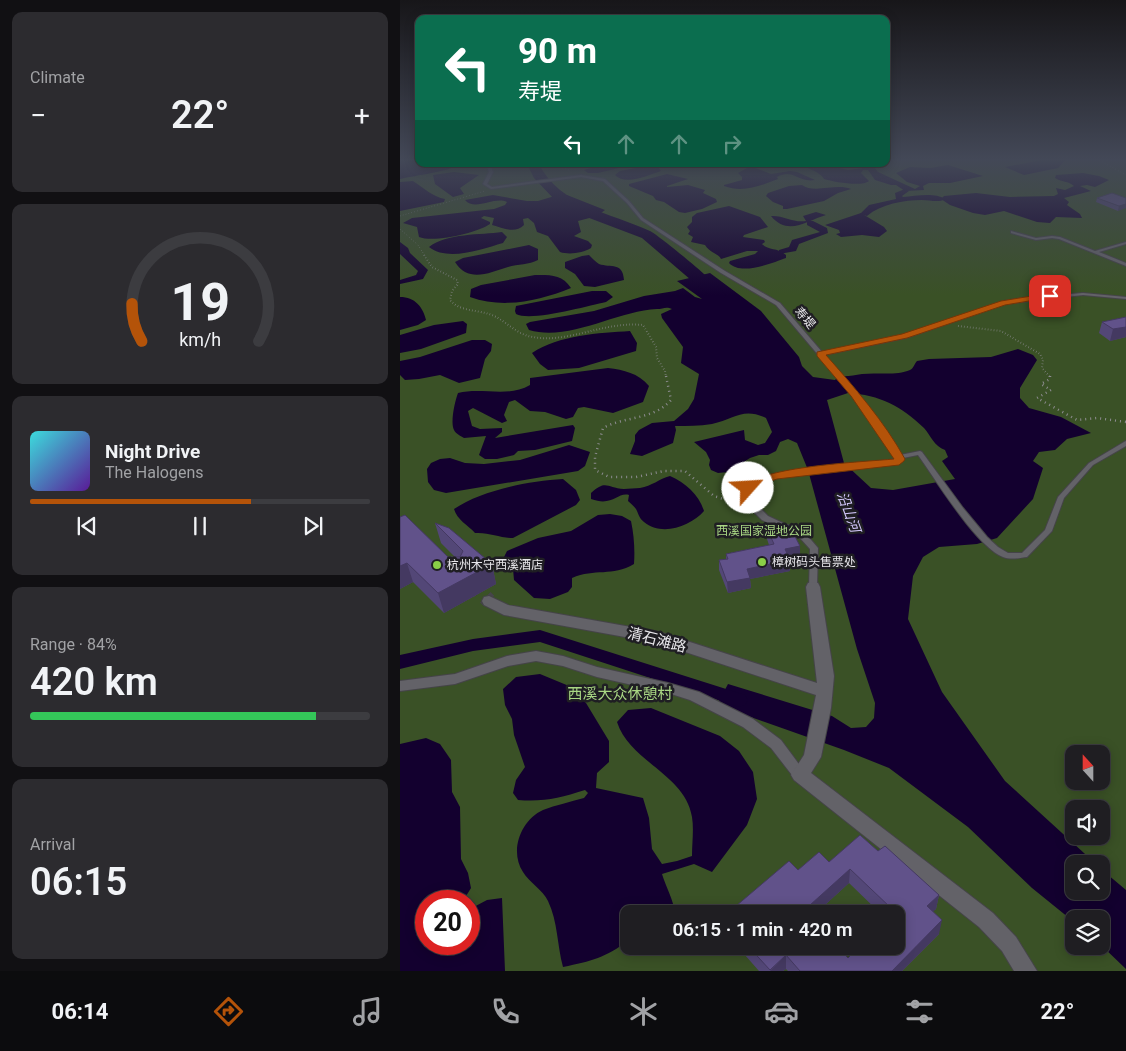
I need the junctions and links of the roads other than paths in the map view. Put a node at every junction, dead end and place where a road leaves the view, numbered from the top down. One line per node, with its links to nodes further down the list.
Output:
1 (630, 204): 7 (lane, 寿堤)
2 (1013, 232): 4 (lane)
3 (1126, 243): 4 (lane)
4 (1096, 252): 5 (lane)
5 (1126, 266)
6 (1126, 298): 7 (lane)
7 (820, 354): 9 (lane, 寿堤)
8 (1126, 443): 9 (lane)
9 (898, 457): 10 (lane)
10 (813, 587): 13 (street)
11 (489, 601): 13 (street, 清石滩路)
12 (400, 686): 14 (street)
13 (824, 691): 14 (street)
14 (800, 775): 15 (street)
15 (1026, 971)

